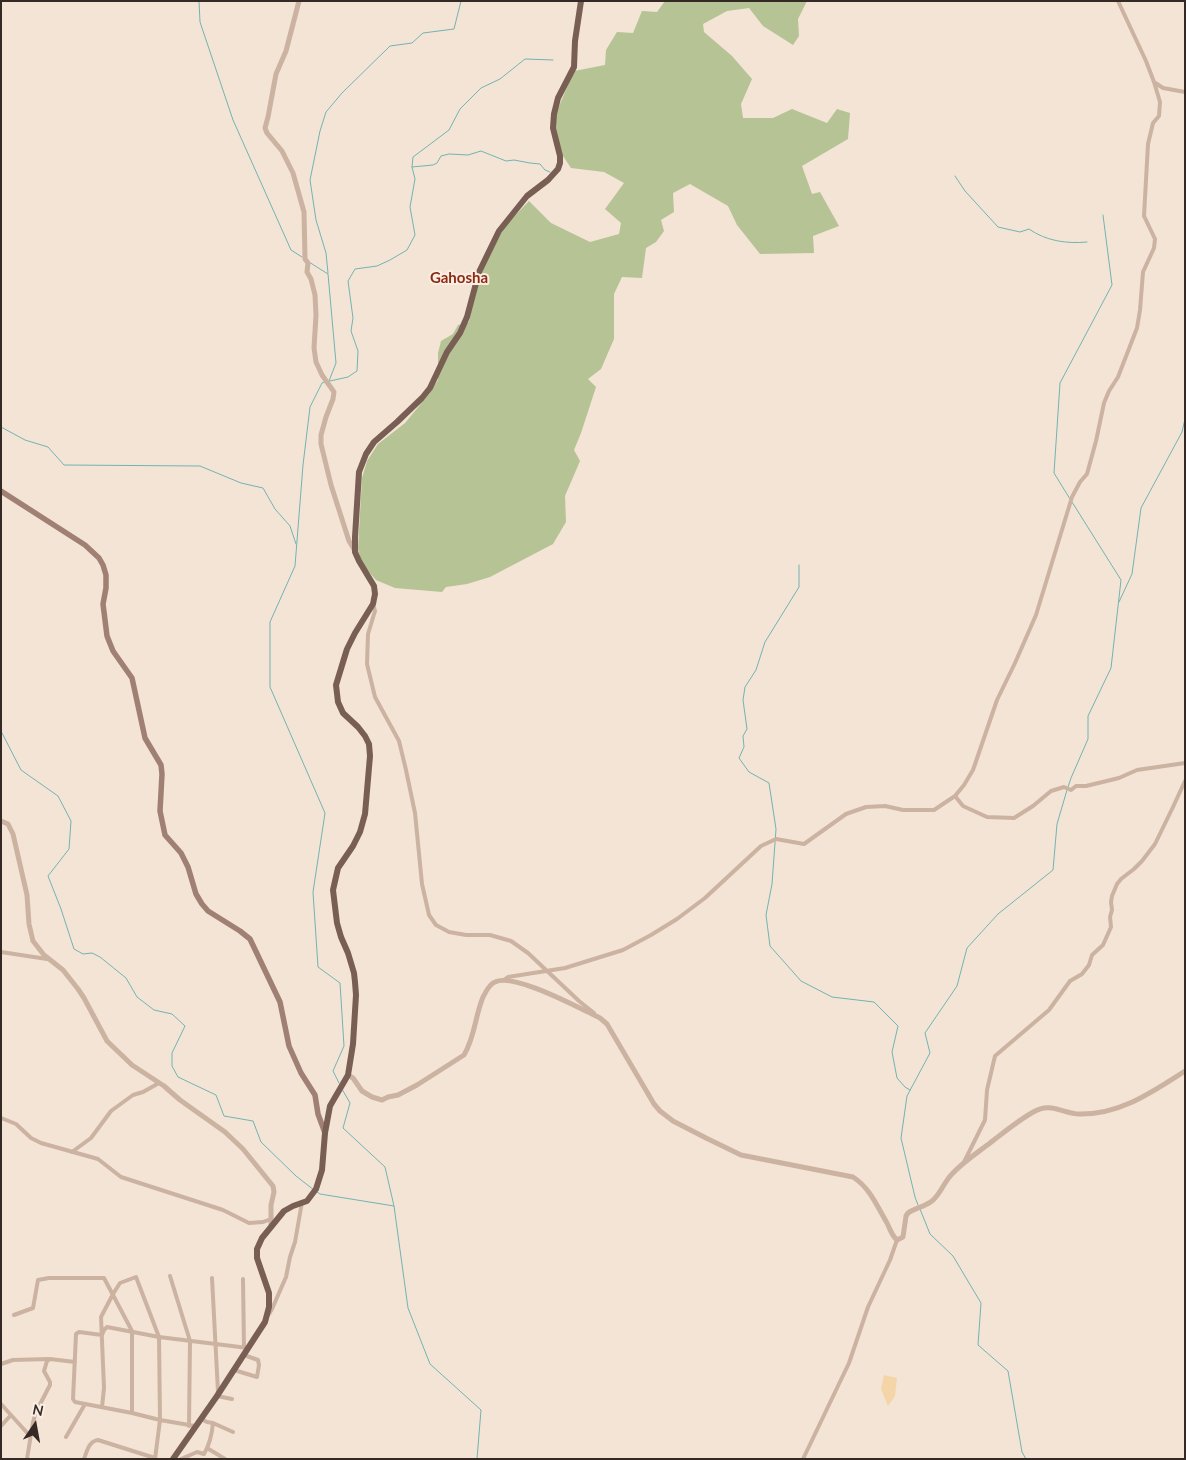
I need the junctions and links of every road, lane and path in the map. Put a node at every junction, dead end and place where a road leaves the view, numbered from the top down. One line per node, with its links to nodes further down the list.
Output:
1 (299, 1): 7 (street)
2 (581, 1): 7 (main road)
3 (1118, 1): 4 (street)
4 (1154, 82): 5 (street); 11 (street)
5 (1185, 92)
6 (1, 492): 24 (main road)
7 (355, 552): 8 (main road)
8 (373, 604): 17 (street); 21 (main road)
9 (1185, 762): 11 (street)
10 (1185, 780): 26 (street)
11 (955, 796): 17 (street)
12 (1, 821): 16 (street)
13 (6, 948): 15 (street)
14 (1, 952): 15 (street)
15 (7, 953): 16 (street)
16 (48, 959): 22 (street)
17 (546, 970): 18 (street); 19 (street)
18 (502, 981): 19 (street); 21 (street)
19 (600, 1018): 30 (street)
20 (1185, 1071): 26 (street)
21 (348, 1075): 24 (main road)
22 (159, 1083): 25 (street); 28 (street)
23 (1, 1118): 25 (street)
24 (324, 1133): 27 (main road)
25 (72, 1152): 28 (street)
26 (963, 1163): 30 (street)
27 (302, 1202): 29 (main road); 36 (street)
28 (272, 1219): 29 (street)
29 (271, 1227): 36 (main road)
30 (898, 1240): 70 (street)
31 (170, 1276): 40 (street)
32 (212, 1278): 41 (street)
33 (243, 1279): 42 (street)
34 (113, 1294): 35 (street); 37 (street); 38 (street); 39 (street)
35 (14, 1315)
36 (267, 1316): 42 (main road)
37 (132, 1331): 38 (street); 39 (street); 52 (street)
38 (102, 1335): 44 (street); 51 (street)
39 (159, 1336): 40 (street); 55 (street)
40 (190, 1341): 41 (street); 58 (street)
41 (215, 1345): 42 (street); 47 (street)
42 (246, 1350): 46 (main road); 46 (street)
43 (48, 1359): 44 (street); 45 (street); 60 (street)
44 (75, 1362): 50 (street)
45 (1, 1364)
46 (234, 1370): 47 (main road)
47 (218, 1395): 48 (street); 54 (main road)
48 (232, 1400)
49 (1, 1404): 53 (street)
50 (85, 1404): 51 (street); 61 (street)
51 (102, 1407): 52 (street)
52 (132, 1413): 55 (street)
53 (11, 1415): 57 (street); 60 (street)
54 (201, 1419): 56 (street); 58 (main road)
55 (160, 1420): 58 (street); 63 (street)
56 (213, 1422): 59 (street); 62 (street)
57 (1, 1426)
58 (192, 1426): 66 (main road)
59 (233, 1432)
60 (30, 1436): 64 (street)
61 (66, 1437)
62 (206, 1449): 67 (street); 68 (street); 69 (street)
63 (155, 1458): 65 (street)
64 (27, 1459)
65 (84, 1459)
66 (173, 1459)
67 (181, 1459)
68 (203, 1459)
69 (225, 1459)
70 (804, 1459)

